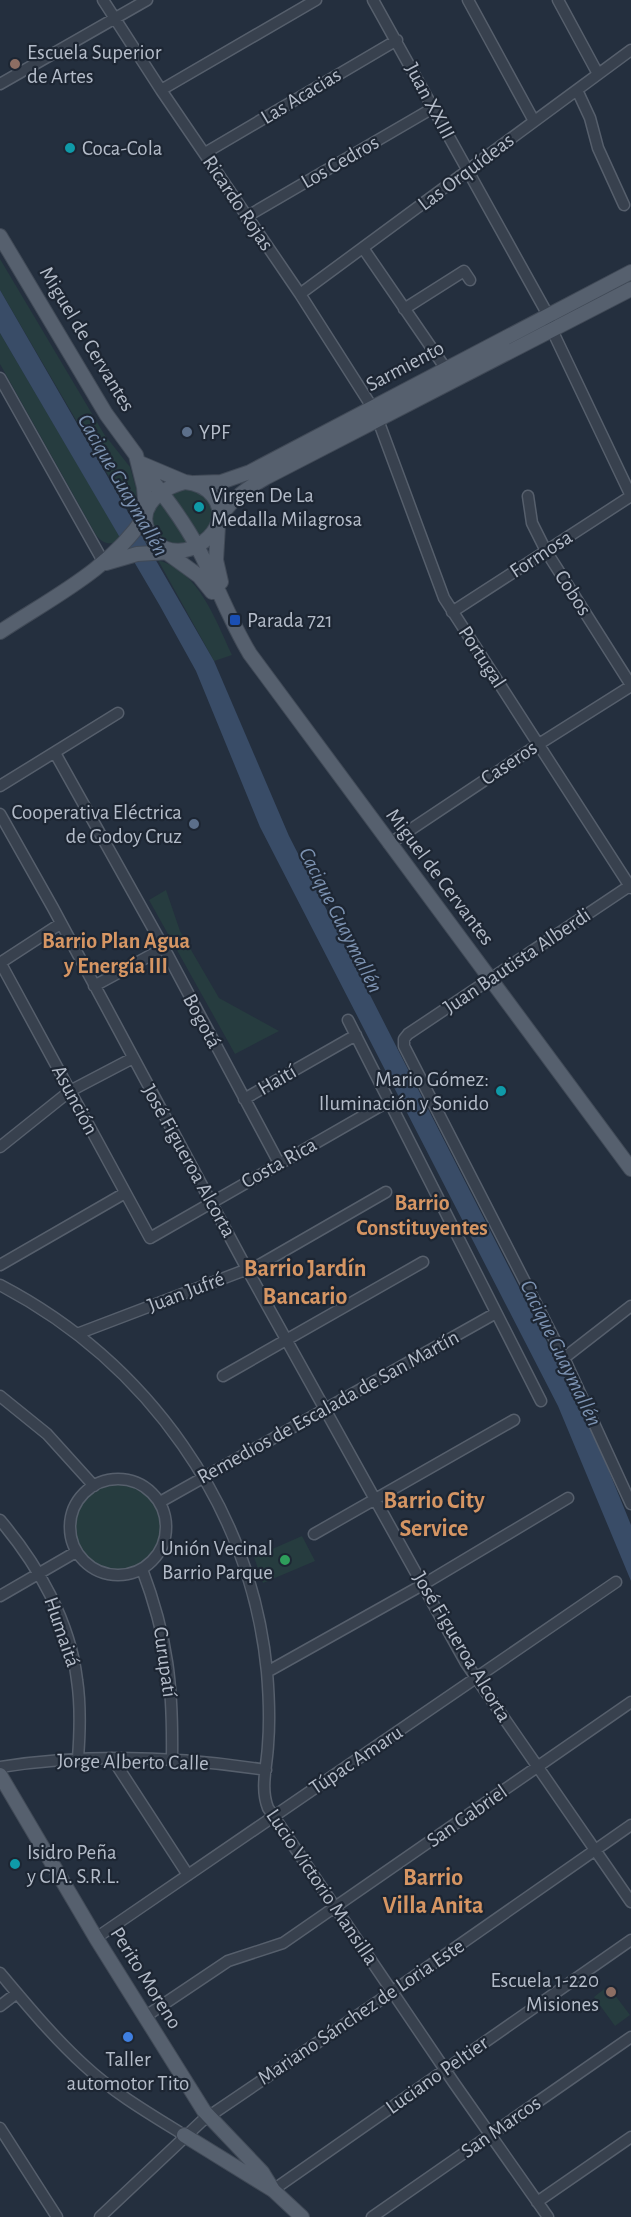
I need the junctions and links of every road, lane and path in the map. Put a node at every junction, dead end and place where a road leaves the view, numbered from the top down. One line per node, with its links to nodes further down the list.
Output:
1 (103, 0): 7 (street, Ricardo Rojas)
2 (147, 0): 7 (street)
3 (316, 0): 12 (street)
4 (373, 0): 8 (street, Juan XXIII)
5 (468, 0): 15 (street)
6 (558, 0): 10 (street)
7 (114, 19): 11 (street); 12 (street, Ricardo Rojas)
8 (397, 40): 14 (street, Juan XXIII); 16 (street, Las Acacias)
9 (631, 50): 10 (street, Las Orquídeas)
10 (598, 74): 13 (street, Las Orquídeas)
11 (0, 84)
12 (161, 90): 16 (street, Ricardo Rojas)
13 (577, 90): 15 (street, Las Orquídeas); 18 (street)
14 (433, 108): 17 (street, Juan XXIII); 19 (street, Los Cedros)
15 (534, 121): 17 (street, Las Orquídeas)
16 (205, 153): 19 (street, Ricardo Rojas)
17 (467, 171): 21 (street, Las Orquídeas); 28 (street, Juan XXIII)
18 (624, 205)
19 (246, 217): 26 (street, Ricardo Rojas)
20 (0, 236): 33 (main road, Miguel de Cervantes)
21 (363, 248): 26 (street, Las Orquídeas); 27 (street)
22 (0, 249): 33 (main road, Miguel de Cervantes)
23 (631, 272): 28 (main road, Sarmiento)
24 (470, 280): 27 (street)
25 (631, 290): 29 (main road, Sarmiento)
26 (300, 294): 32 (street, Ricardo Rojas)
27 (404, 309): 30 (street)
28 (548, 315): 29 (street, Juan XXIII); 30 (main road, Sarmiento)
29 (552, 330): 32 (main road, Sarmiento); 37 (street, Juan XXIII)
30 (446, 369): 32 (main road, Sarmiento)
31 (0, 378): 44 (street)
32 (375, 414): 34 (main road, Sarmiento); 39 (main road, Sarmiento); 46 (street, Portugal)
33 (138, 463): 34 (main road, Miguel de Cervantes); 35 (main road, Miguel de Cervantes); 38 (main road, Miguel de Cervantes)
34 (190, 483): 35 (main road); 39 (main road)
35 (161, 492): 38 (main road); 40 (main road, Miguel de Cervantes)
36 (528, 496): 42 (street, Cobos)
37 (631, 496): 42 (street, Formosa)
38 (143, 518): 41 (main road); 43 (main road, Miguel de Cervantes)
39 (219, 521): 40 (main road, Sarmiento); 45 (main road, Miguel de Cervantes)
40 (196, 546): 43 (main road); 45 (main road, Miguel de Cervantes)
41 (127, 550): 43 (main road); 44 (main road)
42 (546, 551): 46 (street, Formosa); 48 (street, Cobos)
43 (164, 552): 45 (main road, Miguel de Cervantes)
44 (104, 563): 47 (main road)
45 (224, 605): 54 (main road, Miguel de Cervantes)
46 (452, 612): 50 (street, Portugal)
47 (0, 632)
48 (631, 685): 50 (street, Caseros)
49 (118, 713): 51 (street)
50 (539, 744): 54 (street, Caseros); 55 (street, Portugal)
51 (55, 753): 52 (street); 57 (street, Bogotá)
52 (0, 786)
53 (0, 814): 56 (street, José Figueroa Alcorta)
54 (389, 844): 59 (main road, Miguel de Cervantes)
55 (631, 886): 59 (street, Juan Bautista Alberdi)
56 (60, 924): 58 (street); 60 (street, José Figueroa Alcorta)
57 (164, 948): 60 (street); 65 (street, Bogotá)
58 (0, 962): 64 (street, Asunción)
59 (490, 978): 69 (main road, Miguel de Cervantes); 82 (street, Juan Bautista Alberdi)
60 (94, 986): 63 (street, José Figueroa Alcorta)
61 (348, 1020): 62 (street)
62 (356, 1035): 65 (street, Haití); 66 (street)
63 (132, 1058): 64 (street); 72 (street, José Figueroa Alcorta)
64 (70, 1091): 67 (street); 71 (street, Asunción)
65 (244, 1099): 68 (street, Bogotá)
66 (389, 1101): 68 (street, Costa Rica); 79 (street)
67 (0, 1148)
68 (279, 1163): 72 (street, Costa Rica)
69 (631, 1169)
70 (386, 1192): 76 (street, Juan Jufré)
71 (125, 1193): 73 (street, Asunción); 75 (street)
72 (212, 1203): 73 (street, Costa Rica); 76 (street, José Figueroa Alcorta)
73 (150, 1238)
74 (423, 1262): 81 (street)
75 (0, 1265)
76 (247, 1269): 80 (street, Juan Jufré); 81 (street, José Figueroa Alcorta)
77 (0, 1285): 80 (street, Lucio Victorio Mansilla)
78 (631, 1306): 82 (street)
79 (496, 1312): 85 (street); 86 (street, Remedios de Escalada de San Martín)
80 (77, 1334): 88 (street, Lucio Victorio Mansilla)
81 (286, 1340): 83 (street); 86 (street, José Figueroa Alcorta)
82 (564, 1358): 93 (street)
83 (223, 1376)
84 (0, 1396): 89 (street)
85 (541, 1401)
86 (325, 1408): 88 (street, Remedios de Escalada de San Martín); 91 (street, José Figueroa Alcorta)
87 (514, 1420): 91 (street)
88 (203, 1478): 92 (street, Remedios de Escalada de San Martín); 102 (street, Lucio Victorio Mansilla)
89 (94, 1486): 92 (street); 96 (street)
90 (568, 1498): 100 (street)
91 (376, 1499): 95 (street); 100 (street, José Figueroa Alcorta)
92 (160, 1502): 97 (street)
93 (631, 1504)
94 (0, 1520): 98 (street, Humaitá)
95 (314, 1534)
96 (76, 1552): 97 (street); 98 (street)
97 (142, 1569): 107 (street, Curupatí)
98 (39, 1574): 101 (street); 105 (street, Humaitá)
99 (616, 1582): 103 (street, Túpac Amaru)
100 (424, 1584): 102 (street); 103 (street, José Figueroa Alcorta)
101 (0, 1596)
102 (267, 1672): 110 (street, Lucio Victorio Mansilla)
103 (476, 1677): 109 (street, José Figueroa Alcorta); 112 (street, Túpac Amaru)
104 (630, 1705): 109 (street, San Gabriel)
105 (78, 1758): 106 (street, Jorge Alberto Calle); 108 (street, Jorge Alberto Calle)
106 (112, 1758): 107 (street, Jorge Alberto Calle); 115 (street)
107 (172, 1758): 110 (street, Jorge Alberto Calle)
108 (0, 1767)
109 (537, 1768): 114 (street, José Figueroa Alcorta); 117 (street, San Gabriel)
110 (266, 1770): 112 (street, Lucio Victorio Mansilla)
111 (0, 1775): 118 (main road, Perito Moreno)
112 (274, 1816): 115 (street, Túpac Amaru); 117 (street, Lucio Victorio Mansilla)
113 (631, 1825): 114 (street, Mariano Sánchez de Loria Este)
114 (595, 1850): 116 (street, José Figueroa Alcorta); 121 (street, Mariano Sánchez de Loria Este)
115 (188, 1875): 118 (street, Túpac Amaru)
116 (631, 1902)
117 (336, 1907): 121 (street, Lucio Victorio Mansilla); 124 (street, San Gabriel)
118 (96, 1938): 124 (main road, Perito Moreno)
119 (631, 1940): 126 (street, Luciano Peltier)
120 (0, 1973): 122 (street)
121 (392, 1992): 126 (street, Lucio Victorio Mansilla); 127 (street, Mariano Sánchez de Loria Este)
122 (17, 1993): 123 (street); 129 (street)
123 (0, 2006)
124 (146, 2016): 127 (main road, Perito Moreno)
125 (631, 2037): 130 (street, San Marcos)
126 (446, 2069): 130 (street, Lucio Victorio Mansilla); 132 (street, Luciano Peltier)
127 (208, 2117): 129 (street, Mariano Sánchez de Loria Este); 132 (main road, Perito Moreno)
128 (0, 2128): 134 (street)
129 (184, 2135): 132 (main road, Perito Moreno); 135 (street, Mariano Sánchez de Loria Este)
130 (490, 2135): 133 (street, Lucio Victorio Mansilla); 137 (street, San Marcos)
131 (631, 2137): 133 (street)
132 (273, 2190): 136 (main road, Perito Moreno)
133 (537, 2202): 138 (street, Lucio Victorio Mansilla)
134 (57, 2217)
135 (100, 2217)
136 (302, 2217)
137 (372, 2217)
138 (548, 2217)

